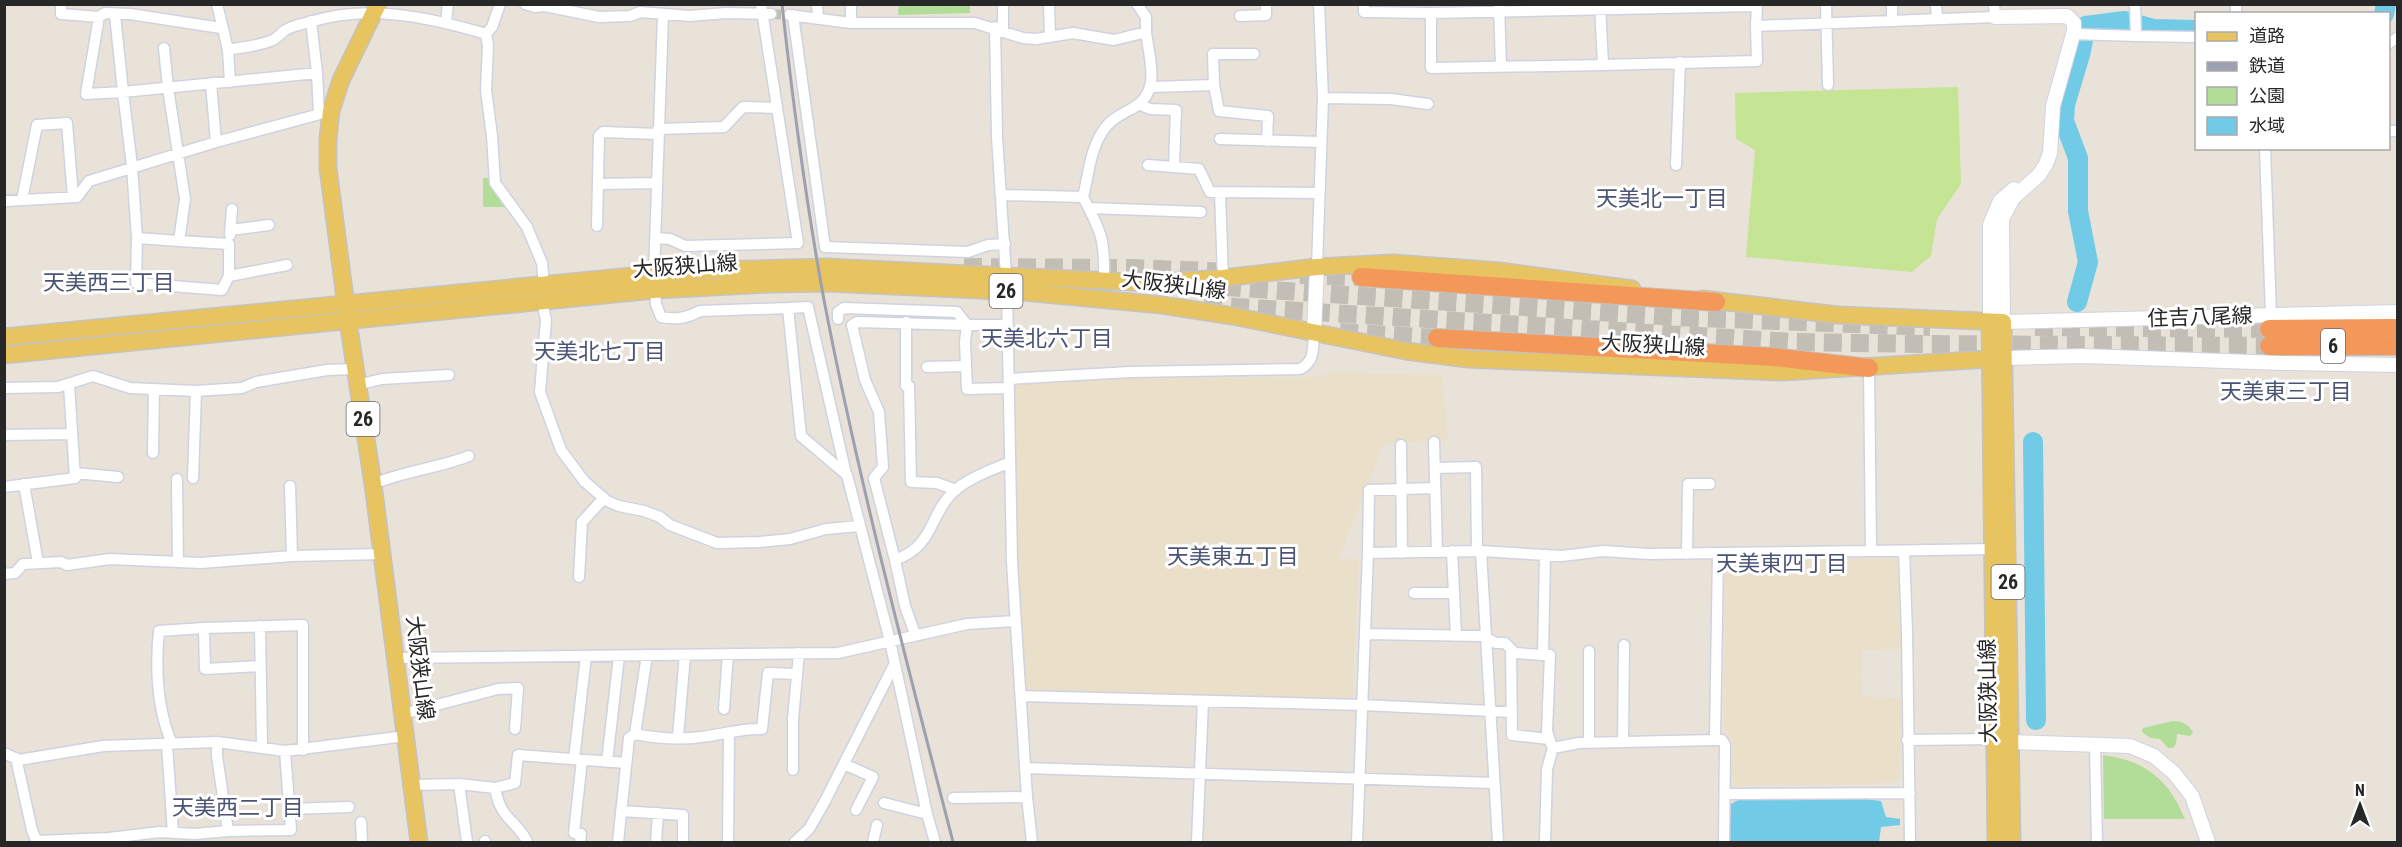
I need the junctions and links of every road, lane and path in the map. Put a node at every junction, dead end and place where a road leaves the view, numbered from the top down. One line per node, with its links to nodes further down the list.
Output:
1 (61, 4): 29 (street)
2 (217, 4): 38 (street)
3 (448, 4): 34 (street)
4 (500, 4): 41 (street)
5 (817, 4): 30 (street)
6 (851, 4): 35 (street)
7 (1003, 4): 39 (street)
8 (1049, 4): 44 (street)
9 (1137, 4): 40 (street)
10 (1266, 4): 28 (street)
11 (1319, 4): 60 (street)
12 (1364, 4): 25 (street)
13 (1827, 4): 36 (street)
14 (1892, 4): 33 (street)
15 (1936, 4): 31 (street)
16 (2135, 4): 43 (street)
17 (532, 5): 21 (street)
18 (1757, 5): 19 (street); 37 (street)
19 (1600, 7): 22 (street); 50 (street)
20 (375, 8): 32 (street); 34 (street); 64 (main road, 大阪狭山線 / 26)
21 (640, 8): 27 (street)
22 (1499, 8): 25 (street); 51 (street)
23 (765, 11): 27 (street); 63 (street)
24 (1995, 11): 31 (street); 42 (main road)
25 (1431, 13): 51 (street)
26 (116, 15): 29 (street); 38 (street); 59 (street)
27 (663, 15): 65 (street)
28 (1240, 16)
29 (99, 17): 59 (street)
30 (818, 18): 35 (street); 95 (street)
31 (1937, 19): 33 (street)
32 (311, 21): 47 (street); 52 (street)
33 (1892, 21): 36 (street)
34 (446, 22): 41 (street)
35 (850, 23): 39 (street)
36 (1827, 24): 37 (street); 56 (street)
37 (1756, 27): 49 (street)
38 (221, 28): 47 (street)
39 (999, 29): 44 (street); 80 (street)
40 (1146, 32): 44 (street); 57 (street)
41 (486, 34): 104 (street)
42 (2081, 34): 43 (street); 112 (main road)
43 (2136, 36): 45 (street)
44 (1050, 37)
45 (2195, 37)
46 (164, 48): 58 (street)
47 (228, 50): 53 (street)
48 (1254, 54): 55 (street)
49 (1680, 62): 50 (street); 73 (street)
50 (1603, 65): 51 (street)
51 (1501, 66)
52 (317, 73): 53 (street); 64 (street)
53 (230, 82): 54 (street)
54 (211, 83): 58 (street); 67 (street)
55 (1214, 85): 57 (street); 68 (street)
56 (1828, 85)
57 (1152, 87): 61 (street)
58 (168, 88): 59 (street); 71 (street)
59 (123, 92): 74 (street)
60 (1323, 98): 62 (street); 69 (street)
61 (1139, 104): 75 (street); 82 (street)
62 (1428, 104)
63 (777, 108): 65 (street); 92 (street)
64 (325, 112): 67 (street); 109 (main road, 大阪狭山線 / 26)
65 (658, 131): 76 (street); 77 (street)
66 (1220, 140): 68 (street)
67 (216, 141): 71 (street)
68 (1267, 141): 69 (street)
69 (1321, 142): 79 (street)
70 (2265, 150): 116 (street)
71 (177, 154): 74 (street); 93 (street)
72 (1148, 165): 75 (street)
73 (1676, 165)
74 (132, 166): 81 (street); 91 (street)
75 (1174, 167): 78 (street)
76 (657, 183): 77 (street); 92 (street)
77 (598, 184): 89 (street)
78 (1220, 192): 79 (street); 100 (street)
79 (1319, 193): 97 (street)
80 (1001, 195): 82 (street); 95 (street)
81 (73, 197): 83 (street); 83 (street)
82 (1083, 197): 85 (street)
83 (22, 200): 84 (street)
84 (6, 201)
85 (1089, 208): 87 (street); 101 (street)
86 (232, 209): 90 (street)
87 (1201, 213)
88 (269, 225): 90 (street)
89 (597, 226)
90 (230, 230): 94 (street)
91 (137, 238): 93 (street); 98 (street)
92 (655, 238): 102 (street)
93 (180, 241): 94 (street)
94 (229, 244): 98 (street)
95 (1005, 244): 103 (street)
96 (287, 265): 98 (street)
97 (1317, 267): 100 (main road, 大阪狭山線 / 26); 106 (main road, 大阪狭山線 / 26); 117 (main road)
98 (229, 276)
99 (1361, 277): 106 (highway)
100 (1223, 278): 101 (main road, 大阪狭山線 / 26)
101 (1104, 281): 103 (main road, 大阪狭山線 / 26)
102 (654, 282): 103 (main road, 大阪狭山線 / 26); 104 (main road, 大阪狭山線 / 26); 105 (main road, 大阪狭山線 / 26); 107 (street)
103 (1007, 283): 114 (street); 117 (main road, 大阪狭山線 / 26)
104 (544, 284): 109 (main road, 大阪狭山線 / 26)
105 (542, 302): 109 (main road, 大阪狭山線 / 26); 155 (street)
106 (1716, 302): 112 (main road, 大阪狭山線 / 26)
107 (788, 308): 143 (street); 143 (street)
108 (2397, 312): 116 (main road, 住吉八尾線)
109 (347, 313): 118 (main road, 大阪狭山線 / 26); 121 (main road, 大阪狭山線 / 26); 128 (main road, 大阪狭山線 / 26)
110 (838, 319): 113 (street)
111 (906, 322): 113 (street); 154 (street); 170 (street)
112 (1996, 322): 116 (main road, 住吉八尾線); 122 (main road, 大阪狭山線 / 26)
113 (967, 325): 114 (street); 124 (street)
114 (1008, 325): 129 (street)
115 (2397, 328): 116 (highway, 6)
116 (2270, 330): 120 (highway, 6)
117 (1314, 332): 126 (main road, 大阪狭山線 / 26); 129 (street)
118 (4, 337)
119 (1437, 338): 126 (highway)
120 (2397, 346)
121 (4, 355)
122 (1998, 359): 123 (main road, 住吉八尾線); 126 (main road, 大阪狭山線 / 26); 157 (main road, 大阪狭山線 / 26); 213 (main road, 大阪狭山線 / 26)
123 (2397, 364)
124 (966, 366): 125 (street); 129 (street)
125 (927, 367)
126 (1869, 368): 160 (street)
127 (449, 375): 128 (street)
128 (356, 377): 133 (street); 148 (main road, 大阪狭山線 / 26)
129 (1009, 383): 140 (street)
130 (69, 385): 131 (street); 132 (street); 134 (street)
131 (4, 388)
132 (154, 390): 133 (street); 138 (street)
133 (196, 392): 145 (street)
134 (72, 434): 135 (street); 142 (street)
135 (4, 435)
136 (1434, 442): 141 (street)
137 (1401, 445): 153 (street)
138 (153, 453)
139 (469, 456): 148 (street)
140 (1010, 462): 154 (street); 177 (street)
141 (1435, 468): 152 (street); 159 (street)
142 (75, 474): 144 (street); 147 (street)
143 (847, 475): 156 (street)
144 (118, 477)
145 (193, 478)
146 (177, 479): 171 (street)
147 (24, 484): 151 (street); 172 (street)
148 (373, 484): 165 (main road, 大阪狭山線 / 26)
149 (1710, 484): 166 (street)
150 (290, 486): 169 (street)
151 (4, 487)
152 (1435, 488): 153 (street); 162 (street)
153 (1402, 489): 163 (street); 164 (street)
154 (956, 490): 170 (street)
155 (604, 498): 156 (street); 174 (street)
156 (859, 526): 184 (street)
157 (1993, 549): 161 (street); 213 (main road, 大阪狭山線 / 26)
158 (1452, 551): 159 (street); 162 (street); 176 (street)
159 (1479, 551): 168 (street); 183 (street)
160 (1871, 551): 161 (street); 167 (street)
161 (1904, 551): 212 (street)
162 (1437, 552): 164 (street)
163 (1368, 553): 164 (street); 181 (street)
164 (1402, 553)
165 (382, 554): 169 (street); 195 (main road, 大阪狭山線 / 26)
166 (1687, 554): 167 (street); 168 (street)
167 (1718, 554): 211 (street)
168 (1545, 555): 192 (street)
169 (292, 556): 171 (street)
170 (895, 560): 180 (street)
171 (178, 562): 172 (street)
172 (38, 563): 173 (street)
173 (4, 574)
174 (579, 577)
175 (1414, 593): 176 (street)
176 (1454, 594): 182 (street)
177 (1015, 621): 180 (street); 199 (street)
178 (260, 626): 179 (street); 197 (street); 221 (street)
179 (204, 628): 197 (street); 218 (street)
180 (915, 634): 184 (street)
181 (1365, 634): 182 (street); 201 (street)
182 (1456, 636): 183 (street)
183 (1488, 639): 186 (street); 203 (street)
184 (890, 641): 188 (street); 196 (street)
185 (1624, 645): 215 (street)
186 (1511, 649): 192 (street); 204 (street)
187 (1589, 651): 217 (street)
188 (799, 653): 189 (street); 198 (street)
189 (728, 654): 191 (street); 202 (street)
190 (647, 655): 191 (street); 194 (street); 208 (street)
191 (685, 655): 210 (street)
192 (1543, 655): 216 (street)
193 (586, 656): 194 (street); 195 (street); 225 (street)
194 (618, 656): 226 (street)
195 (394, 658): 205 (main road, 大阪狭山線 / 26)
196 (894, 665): 228 (street); 247 (street)
197 (260, 666): 220 (street)
198 (797, 674): 207 (street); 230 (street)
199 (1021, 696): 200 (street); 229 (street)
200 (1203, 701): 201 (street); 231 (street)
201 (1362, 705): 203 (street); 232 (street)
202 (724, 710)
203 (1490, 711): 204 (street); 233 (street)
204 (1512, 712): 216 (street)
205 (402, 714): 206 (street); 209 (main road, 大阪狭山線 / 26)
206 (515, 729)
207 (729, 733): 210 (street); 262 (street)
208 (634, 734): 210 (street); 227 (street)
209 (406, 736): 221 (street); 235 (main road, 大阪狭山線 / 26)
210 (678, 737)
211 (1715, 740): 215 (street); 238 (street)
212 (1907, 740): 213 (street); 237 (street)
213 (2004, 741): 219 (main road); 273 (main road, 大阪狭山線 / 26); 274 (main road, 大阪狭山線 / 26)
214 (218, 742): 218 (street); 220 (street); 250 (street)
215 (1623, 742): 217 (street)
216 (1551, 743): 217 (street); 270 (street)
217 (1589, 743)
218 (170, 744): 224 (street); 251 (street)
219 (2095, 744): 275 (street); 276 (main road)
220 (262, 746): 222 (street)
221 (303, 750): 222 (street)
222 (285, 751): 243 (street)
223 (4, 753): 224 (street)
224 (16, 758): 253 (street)
225 (578, 760): 226 (street); 236 (street); 258 (street)
226 (607, 762): 227 (street)
227 (626, 764): 245 (street)
228 (844, 764): 244 (street); 263 (street)
229 (1025, 768): 231 (street); 239 (street)
230 (793, 770)
231 (1200, 774): 232 (street); 267 (street)
232 (1359, 778): 233 (street); 268 (street)
233 (1494, 783): 269 (street)
234 (459, 784): 235 (street); 236 (street); 256 (street)
235 (413, 785): 255 (main road, 大阪狭山線 / 26)
236 (495, 788): 257 (street)
237 (1910, 793): 238 (street); 272 (street)
238 (1726, 794): 271 (street)
239 (1027, 797): 240 (street); 266 (street)
240 (953, 798)
241 (884, 803): 247 (street)
242 (349, 807): 243 (street)
243 (290, 809): 250 (street)
244 (856, 810)
245 (621, 811): 246 (street); 259 (street)
246 (658, 813): 260 (street); 261 (street)
247 (927, 814): 265 (street)
248 (361, 822): 254 (street)
249 (877, 825): 264 (street)
250 (228, 831): 252 (street)
251 (173, 833): 252 (street); 253 (street)
252 (196, 838)
253 (37, 842)
254 (362, 843)
255 (419, 843)
256 (467, 843)
257 (527, 843)
258 (580, 843)
259 (618, 843)
260 (656, 843)
261 (683, 843)
262 (728, 843)
263 (795, 843)
264 (873, 843)
265 (935, 843)
266 (1032, 843)
267 (1197, 843)
268 (1357, 843)
269 (1498, 843)
270 (1545, 843)
271 (1724, 843)
272 (1910, 843)
273 (1996, 843)
274 (2012, 843)
275 (2097, 843)
276 (2208, 843)

